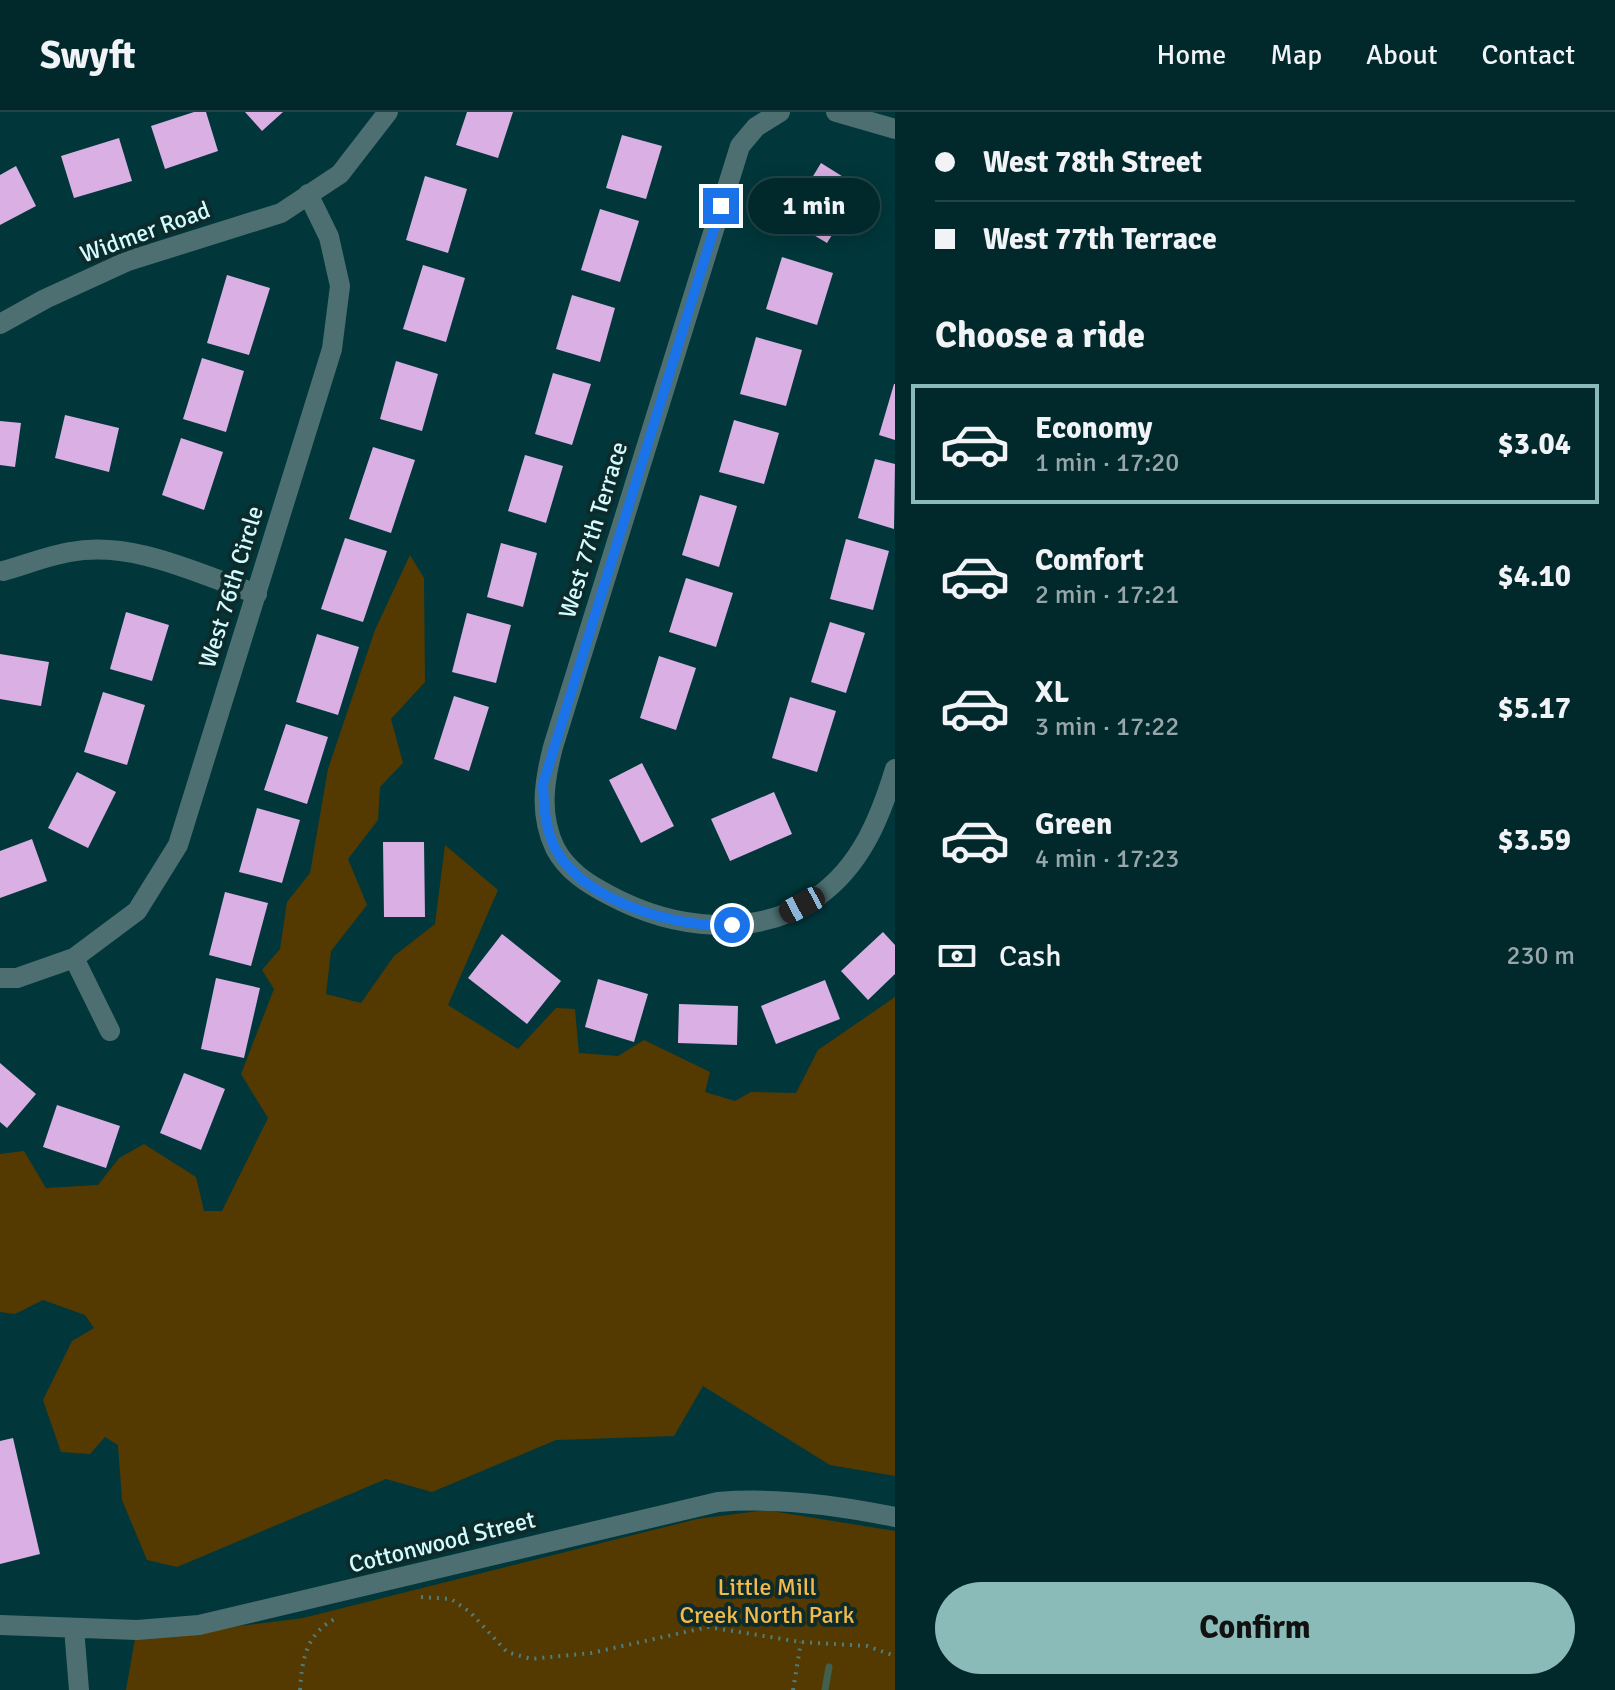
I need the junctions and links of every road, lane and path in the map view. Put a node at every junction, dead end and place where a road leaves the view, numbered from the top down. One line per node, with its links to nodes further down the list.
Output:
1 (388, 112): 5 (street, Widmer Road)
2 (836, 112): 4 (street)
3 (772, 117): 9 (street, West 77th Terrace)
4 (895, 129)
5 (308, 194): 6 (street, Widmer Road); 8 (street, West 76th Circle)
6 (0, 324)
7 (3, 571): 8 (street)
8 (257, 594): 10 (street, West 76th Circle)
9 (895, 769)
10 (74, 958): 11 (street, West 76th Circle); 12 (street)
11 (0, 978)
12 (110, 1031)
13 (895, 1517): 17 (street, Cottonwood Street)
14 (410, 1599): 18 (path)
15 (345, 1614): 21 (path)
16 (0, 1625): 17 (street, Cottonwood Street)
17 (74, 1628): 20 (street)
18 (801, 1642): 19 (path); 22 (path)
19 (895, 1656)
20 (79, 1690)
21 (300, 1690)
22 (793, 1690)

